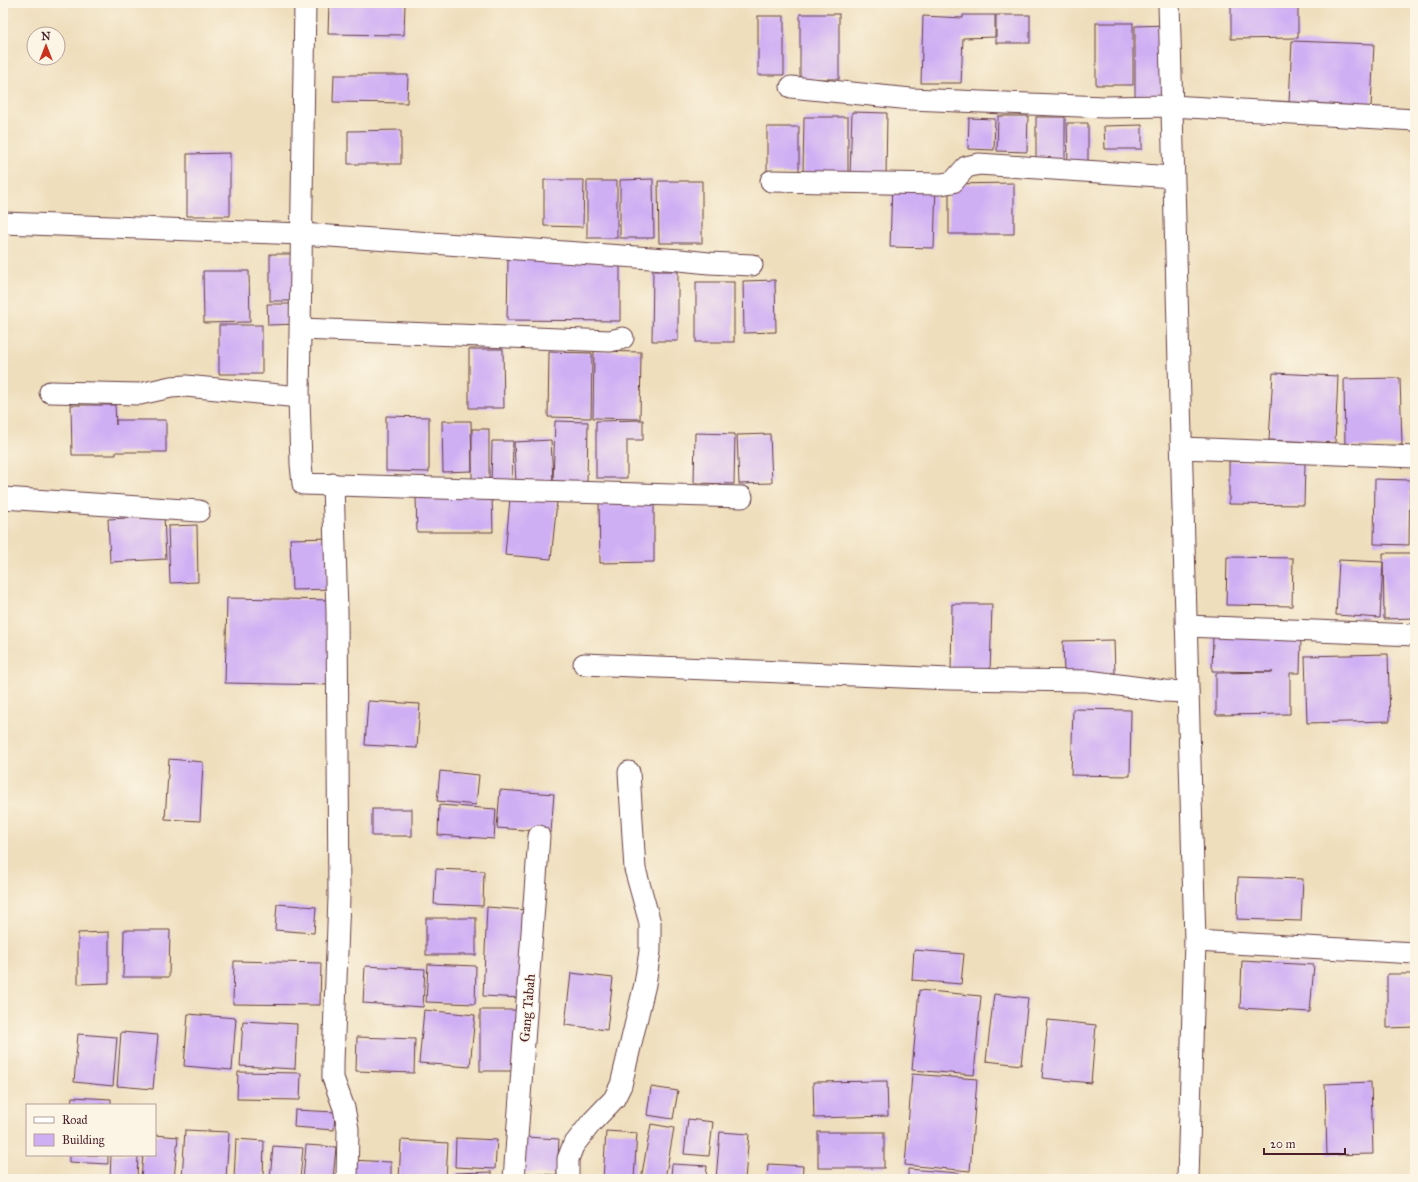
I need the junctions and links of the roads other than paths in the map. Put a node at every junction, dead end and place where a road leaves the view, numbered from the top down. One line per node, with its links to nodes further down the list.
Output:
1 (305, 3): 9 (street)
2 (1169, 3): 4 (street)
3 (791, 88): 4 (street)
4 (1171, 106): 5 (street); 6 (street)
5 (1415, 120)
6 (1173, 177): 7 (street); 15 (street)
7 (771, 182)
8 (3, 223): 9 (street)
9 (300, 234): 10 (street); 11 (street)
10 (752, 265)
11 (301, 329): 12 (street); 14 (street)
12 (623, 338)
13 (50, 392): 14 (street)
14 (299, 397): 17 (street)
15 (1182, 448): 16 (street); 21 (street)
16 (1415, 457)
17 (333, 484): 18 (street); 29 (street)
18 (742, 497)
19 (3, 498): 20 (street)
20 (199, 511)
21 (1186, 626): 22 (street); 24 (street)
22 (1415, 635)
23 (584, 664): 24 (street)
24 (1188, 692): 27 (street)
25 (629, 772): 31 (street)
26 (539, 836): 30 (street, Gang Tabah)
27 (1194, 941): 28 (street); 32 (street)
28 (1415, 953)
29 (347, 1179)
30 (514, 1179)
31 (568, 1179)
32 (1188, 1179)

